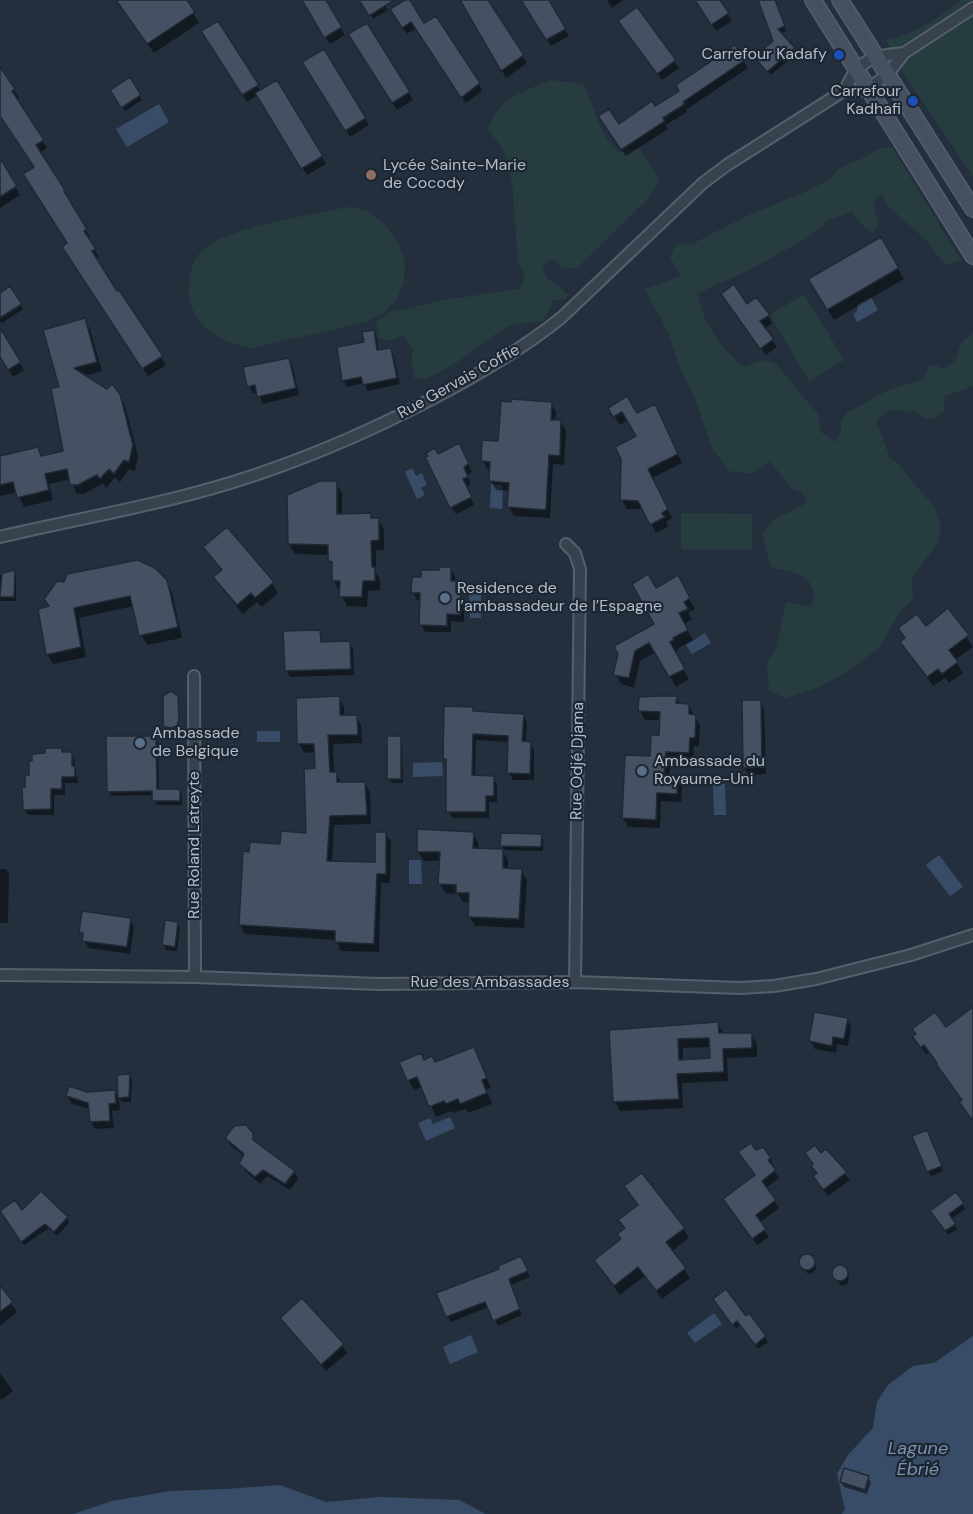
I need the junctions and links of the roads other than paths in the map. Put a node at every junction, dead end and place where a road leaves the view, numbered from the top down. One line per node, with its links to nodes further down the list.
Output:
1 (813, 0): 6 (main road)
2 (840, 0): 5 (main road)
3 (973, 8): 4 (street)
4 (904, 53): 5 (street); 7 (street)
5 (877, 56): 6 (street); 7 (main road)
6 (857, 69): 8 (main road); 9 (street)
7 (888, 74): 8 (street); 10 (main road)
8 (868, 88): 9 (street); 11 (main road)
9 (845, 90): 12 (street, Rue Gervais Coffie)
10 (973, 210)
11 (973, 256)
12 (0, 537)
13 (566, 544): 18 (street, Rue Odjé Djama)
14 (194, 676): 17 (street, Rue Roland Latreyte)
15 (973, 935): 18 (street, Rue des Ambassades)
16 (0, 975): 17 (street, Rue des Ambassades)
17 (195, 977): 18 (street, Rue des Ambassades)
18 (575, 982)

